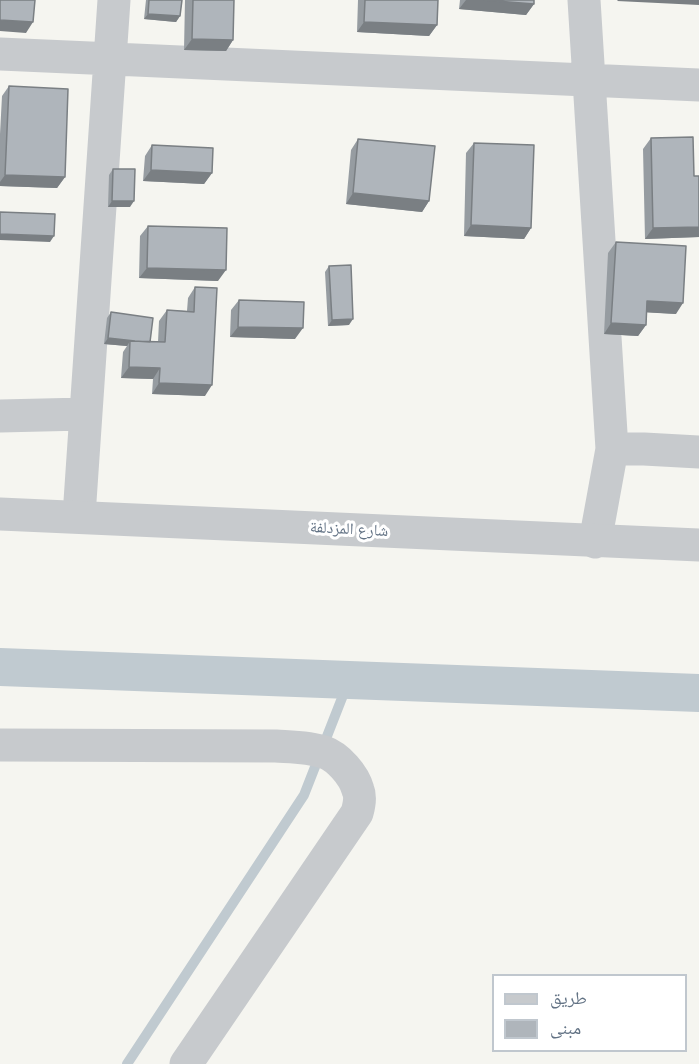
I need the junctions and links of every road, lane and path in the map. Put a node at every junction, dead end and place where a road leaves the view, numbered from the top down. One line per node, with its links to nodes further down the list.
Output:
1 (114, 0): 4 (street)
2 (584, 0): 5 (street)
3 (0, 54): 4 (street)
4 (111, 60): 5 (street); 7 (street)
5 (588, 80): 6 (street); 9 (street)
6 (699, 85)
7 (85, 414): 8 (street); 12 (street)
8 (0, 416)
9 (612, 449): 10 (street); 13 (street)
10 (699, 452)
11 (0, 513): 12 (street, شارع المزدلفة)
12 (79, 516): 13 (street, شارع المزدلفة)
13 (595, 542): 14 (street, شارع المزدلفة)
14 (699, 545)
15 (0, 745): 16 (street)
16 (186, 1064)

